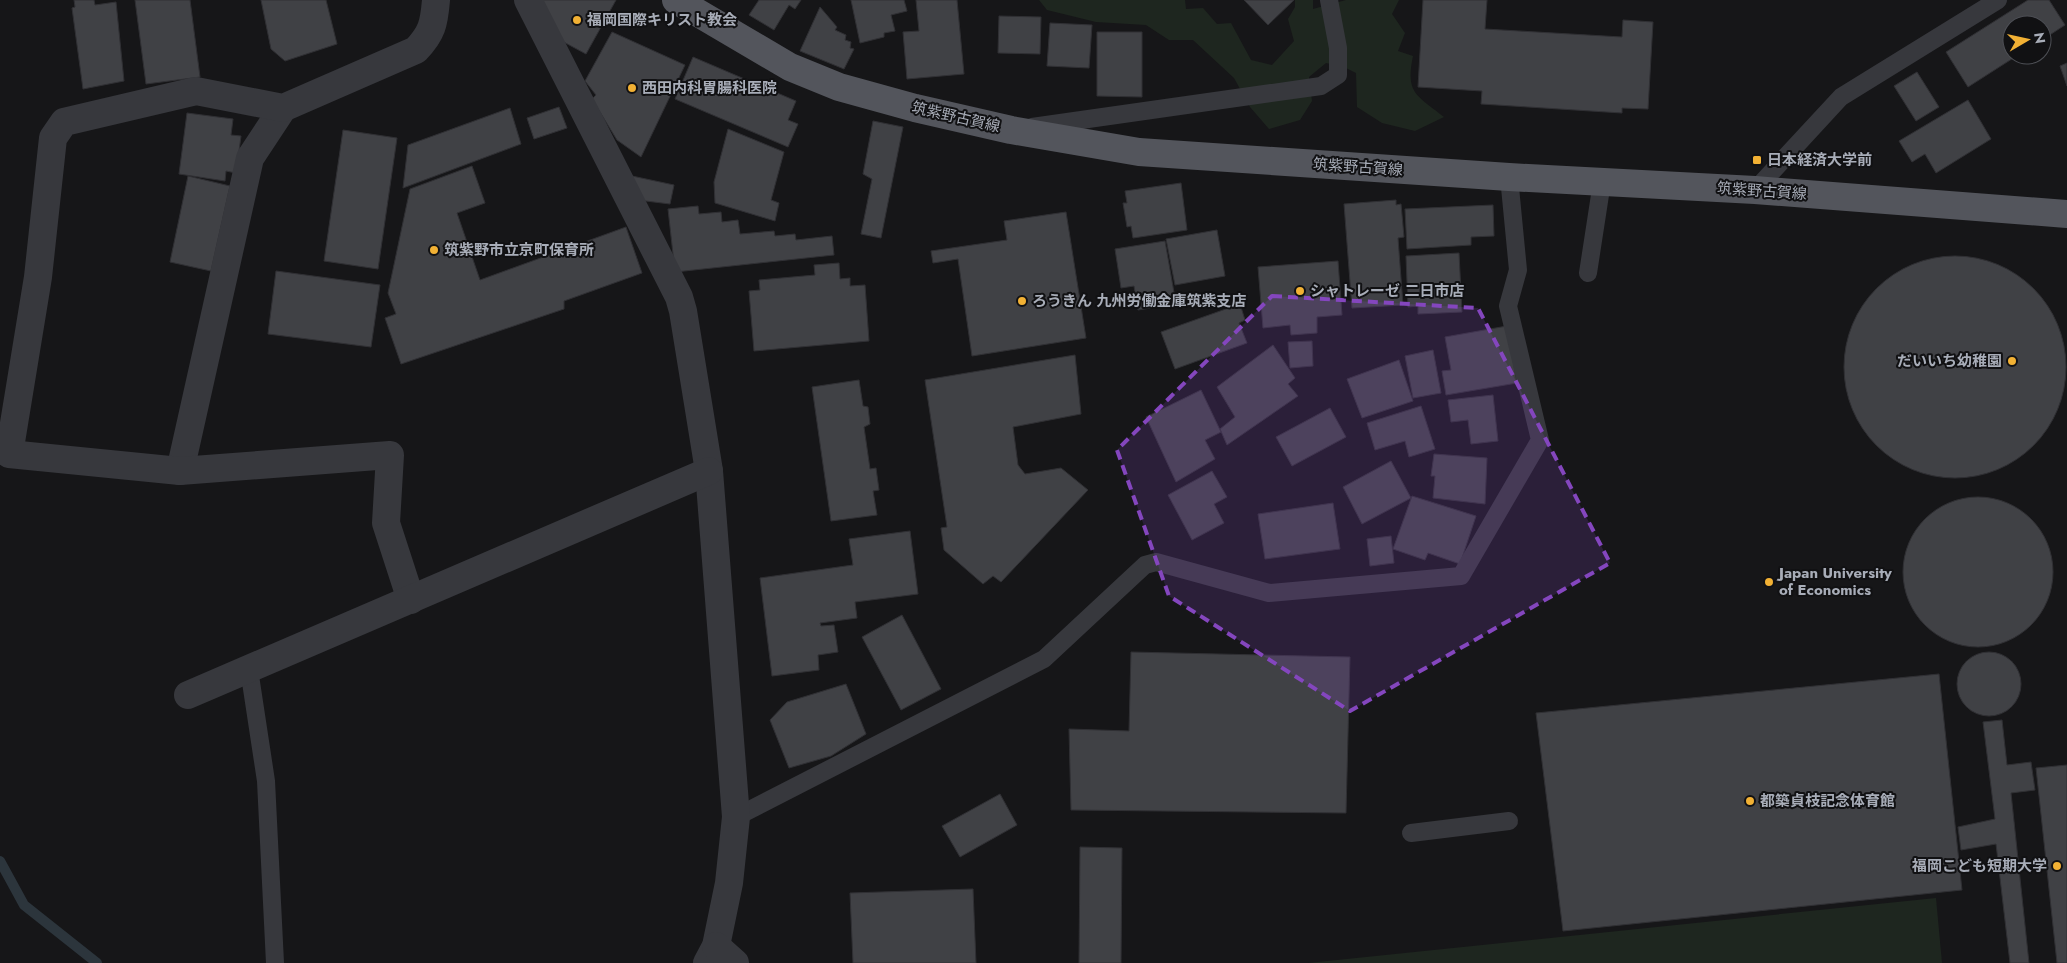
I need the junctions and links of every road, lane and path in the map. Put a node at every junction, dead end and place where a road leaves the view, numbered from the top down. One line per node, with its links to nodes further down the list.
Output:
1 (436, 0): 6 (street)
2 (528, 0): 14 (street)
3 (676, 0): 7 (main road, 筑紫野古賀線)
4 (1329, 0): 7 (lane)
5 (1998, 0): 10 (lane)
6 (282, 108): 13 (street); 13 (street)
7 (1011, 130): 8 (main road, 筑紫野古賀線)
8 (1509, 178): 9 (main road, 筑紫野古賀線); 18 (lane)
9 (1602, 182): 10 (main road, 筑紫野古賀線); 12 (lane)
10 (1755, 190): 11 (main road, 筑紫野古賀線)
11 (2067, 214)
12 (1588, 272)
13 (180, 471): 15 (street)
14 (709, 471): 15 (street); 18 (street)
15 (411, 600): 16 (street)
16 (249, 669): 17 (street); 22 (lane)
17 (188, 696)
18 (736, 817): 21 (street)
19 (1509, 821): 20 (lane)
20 (1411, 833)
21 (720, 957)
22 (275, 963)

